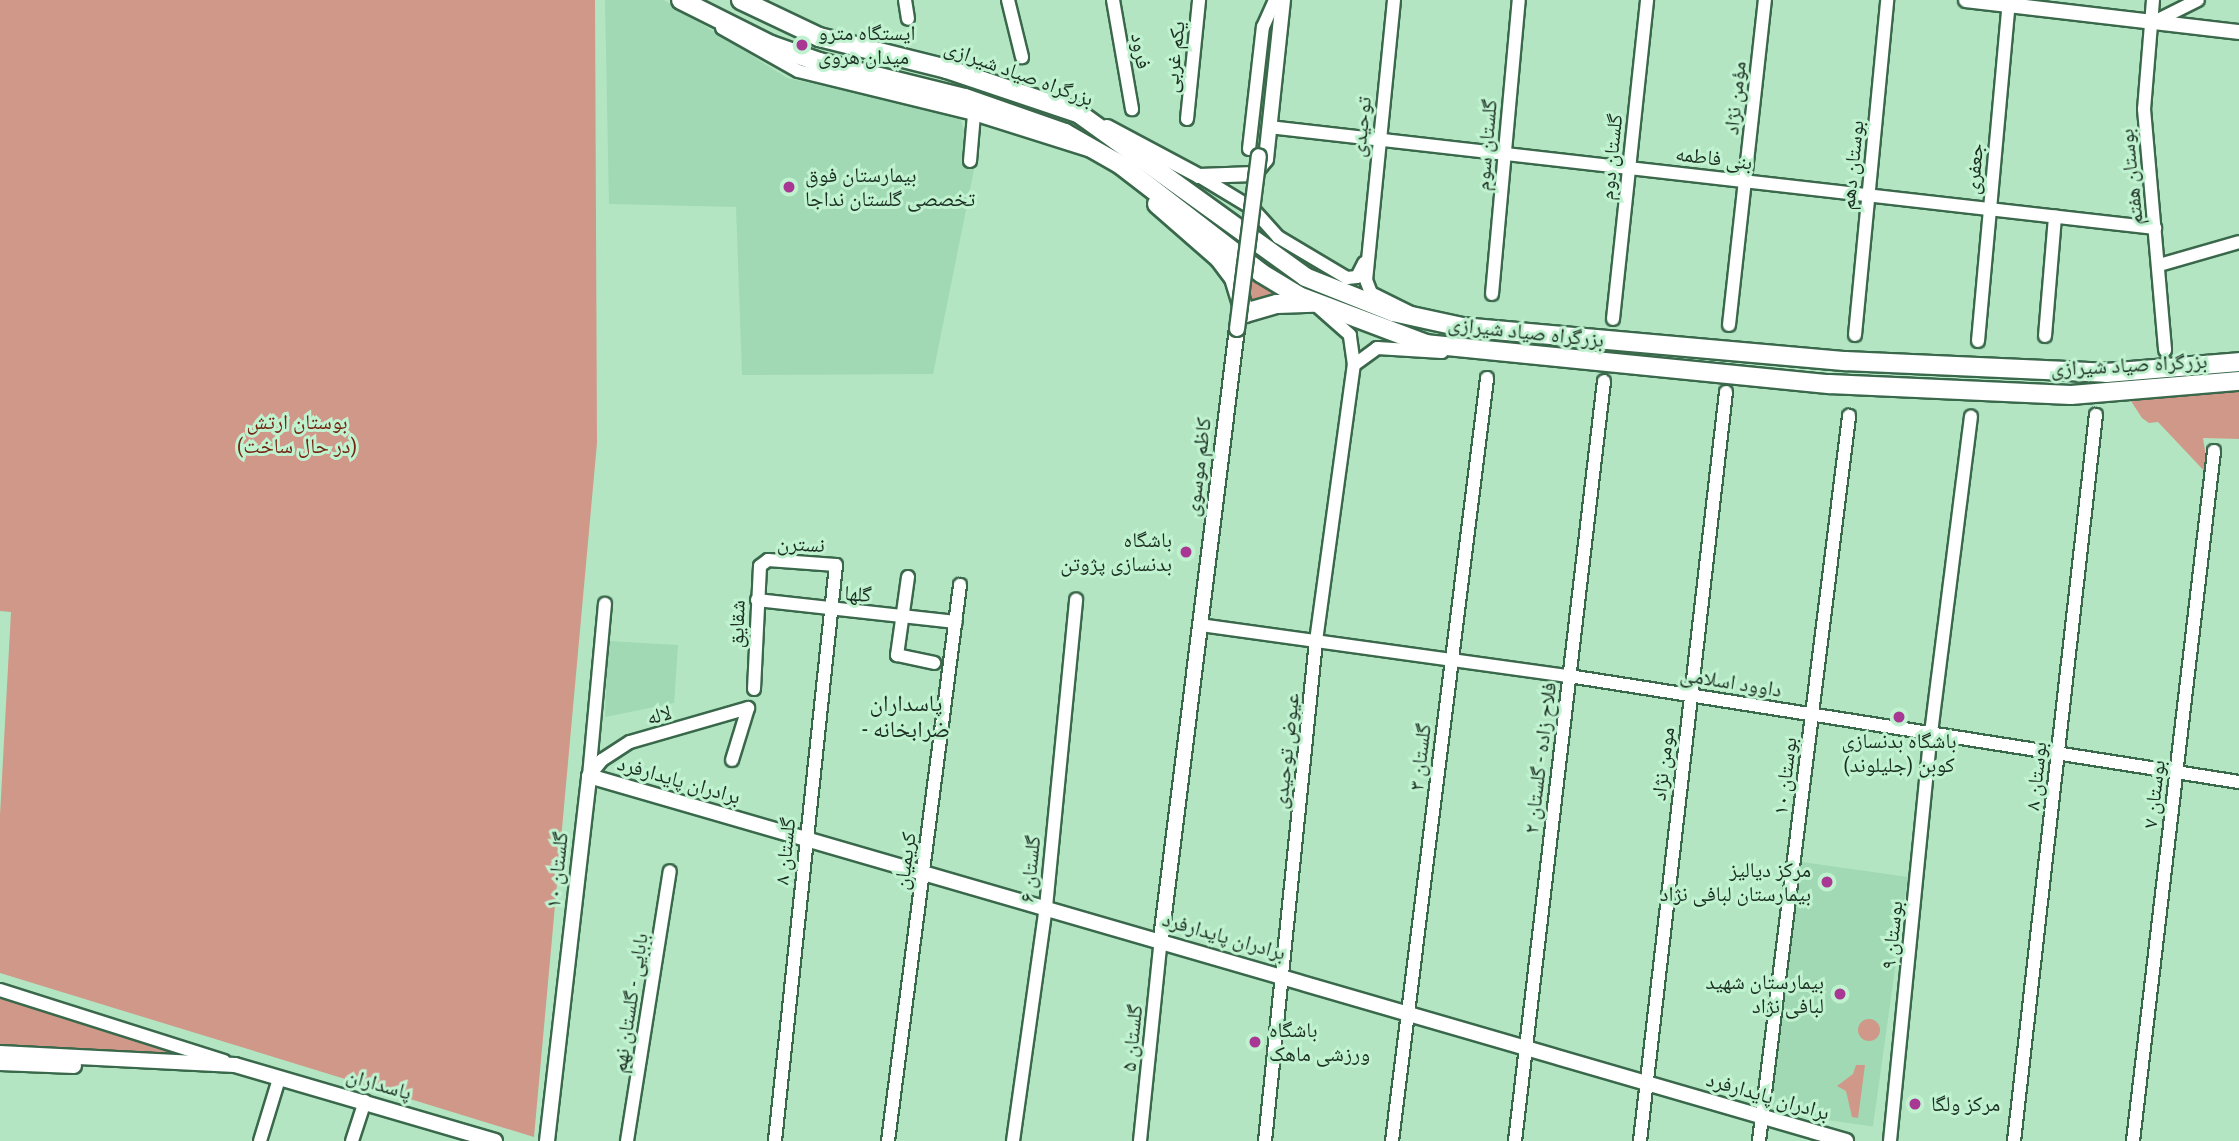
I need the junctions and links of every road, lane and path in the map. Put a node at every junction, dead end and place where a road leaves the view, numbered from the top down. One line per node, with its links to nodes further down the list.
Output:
1 (741, 0): 23 (highway, بزرگراه صیاد شیرازی)
2 (905, 0): 18 (street)
3 (1008, 0): 21 (street)
4 (1112, 0): 22 (street, فرود)
5 (1199, 0): 25 (street, یکم غربی)
6 (1275, 0): 30 (main road, کاظم موسوی)
7 (1283, 0): 26 (main road, کاظم موسوی)
8 (1394, 0): 27 (street, توحیدی)
9 (1519, 0): 29 (street, گلستان سوم)
10 (1647, 0): 33 (street, گلستان دوم)
11 (1765, 0): 35 (street, مؤمن نژاد)
12 (1887, 0): 36 (street, بوستان دهم)
13 (1966, 0): 17 (main road)
14 (2152, 0): 19 (street, بوستان هفتم)
15 (2198, 0): 19 (street)
16 (684, 2): 24 (street); 28 (highway, بزرگراه صیاد شیرازی)
17 (2009, 3): 19 (main road); 37 (street, جعفری)
18 (908, 19)
19 (2152, 22): 20 (main road); 39 (street, بوستان هفتم)
20 (2239, 32)
21 (1021, 57)
22 (1132, 109)
23 (1078, 113): 34 (main road); 45 (highway, بزرگراه صیاد شیرازی)
24 (974, 114): 28 (street); 31 (street)
25 (1187, 119)
26 (1269, 127): 27 (street, بنی فاطمه); 30 (main road, کاظم موسوی)
27 (1379, 139): 29 (street, بنی فاطمه); 41 (street, توحیدی)
28 (1096, 151): 32 (highway, بزرگراه صیاد شیرازی)
29 (1505, 153): 33 (street, بنی فاطمه); 43 (street, گلستان سوم)
30 (1258, 155): 34 (main road); 73 (main road, کاظم موسوی, bridge)
31 (970, 161)
32 (1122, 166): 44 (highway, بزرگراه صیاد شیرازی); 44 (highway)
33 (1629, 168): 35 (street, بنی فاطمه); 46 (street, گلستان دوم)
34 (1199, 176): 41 (street)
35 (1745, 181): 36 (street, بنی فاطمه); 47 (street, مؤمن نژاد)
36 (1868, 195): 37 (street, بنی فاطمه); 48 (street, بوستان دهم)
37 (1990, 209): 38 (street, بنی فاطمه); 50 (street, جعفری)
38 (2054, 216): 39 (street, بنی فاطمه); 49 (street)
39 (2155, 228): 42 (street, بوستان هفتم)
40 (2239, 242): 42 (street)
41 (1365, 259): 45 (street, توحیدی)
42 (2159, 265): 51 (street, بوستان هفتم)
43 (1492, 294)
44 (1314, 303): 52 (highway, بزرگراه صیاد شیرازی); 54 (street)
45 (1418, 317): 53 (highway, بزرگراه صیاد شیرازی)
46 (1613, 319)
47 (1729, 325)
48 (1855, 335)
49 (2045, 336)
50 (1978, 341)
51 (2165, 350)
52 (1461, 351): 54 (street); 57 (highway, بزرگراه صیاد شیرازی)
53 (2239, 362)
54 (1354, 365): 74 (street, عیوض توحیدی)
55 (1487, 378): 75 (street, گلستان ۳)
56 (1604, 381): 77 (street, فلاح زاده - گلستان ۲)
57 (2239, 381)
58 (1726, 392): 79 (street, مومن نژاد)
59 (2096, 415): 82 (street, بوستان ۸)
60 (1849, 416): 80 (street, بوستان ۱۰)
61 (1971, 417): 81 (street)
62 (2214, 451): 84 (street, بوستان ۷)
63 (763, 562): 64 (street, نسترن); 68 (street, شقایق)
64 (836, 565): 70 (street, گلستان ۸)
65 (908, 577): 71 (street)
66 (960, 585): 72 (street, کریمیان)
67 (1076, 599): 90 (street, گلستان ۶)
68 (757, 600): 70 (street, گلها); 78 (street, شقایق)
69 (605, 604): 85 (street, گلستان ۱۰)
70 (832, 611): 71 (street, گلها); 87 (street, گلستان ۸)
71 (902, 617): 72 (street, گلها); 76 (street)
72 (956, 622): 88 (street, کریمیان)
73 (1200, 625): 74 (street, داوود اسلامی); 91 (main road, کاظم موسوی)
74 (1316, 641): 75 (street, داوود اسلامی); 92 (street, عیوض توحیدی)
75 (1452, 660): 77 (street, داوود اسلامی); 94 (street, گلستان ۳)
76 (934, 663)
77 (1569, 676): 79 (street, داوود اسلامی); 95 (street, فلاح زاده - گلستان ۲)
78 (754, 689)
79 (1690, 695): 80 (street, داوود اسلامی); 101 (street, مومن نژاد)
80 (1813, 714): 81 (street, داوود اسلامی); 103 (street, بوستان ۱۰)
81 (1931, 733): 82 (street, داوود اسلامی); 119 (street, بوستان ۹)
82 (2057, 752): 84 (street, داوود اسلامی); 120 (street, بوستان ۸)
83 (732, 760): 85 (street, لاله)
84 (2176, 771): 86 (street, داوود اسلامی); 121 (street, بوستان ۷)
85 (589, 776): 87 (main road, برادران پایدارفرد); 107 (main road, گلستان ۱۰)
86 (2239, 782)
87 (806, 838): 88 (main road, برادران پایدارفرد); 109 (street, گلستان ۸)
88 (923, 870): 90 (main road, برادران پایدارفرد); 110 (street, کریمیان)
89 (670, 871): 108 (street, بابایی - گلستان نهم)
90 (1046, 907): 91 (main road, برادران پایدارفرد); 111 (street, گلستان ۶)
91 (1161, 939): 92 (main road, برادران پایدارفرد); 112 (street, گلستان ۵)
92 (1283, 975): 94 (main road, برادران پایدارفرد); 113 (street, عیوض توحیدی)
93 (0, 990): 98 (street)
94 (1406, 1011): 95 (main road, برادران پایدارفرد); 114 (street, گلستان ۳)
95 (1525, 1046): 101 (main road, برادران پایدارفرد); 115 (street, فلاح زاده - گلستان ۲)
96 (0, 1053): 98 (main road, پاسداران)
97 (0, 1063): 99 (main road, پاسداران)
98 (235, 1065): 99 (main road, پاسداران)
99 (250, 1071): 100 (main road, پاسداران)
100 (279, 1079): 102 (main road, پاسداران); 105 (street)
101 (1646, 1082): 103 (main road, برادران پایدارفرد); 116 (street, مومن نژاد)
102 (365, 1101): 104 (main road, پاسداران); 106 (street)
103 (1761, 1116): 117 (street, بوستان ۱۰); 118 (main road, برادران پایدارفرد)
104 (485, 1140)
105 (260, 1141)
106 (352, 1141)
107 (547, 1141)
108 (627, 1141)
109 (775, 1141)
110 (888, 1141)
111 (1013, 1141)
112 (1140, 1141)
113 (1265, 1141)
114 (1392, 1141)
115 (1515, 1141)
116 (1640, 1141)
117 (1759, 1141)
118 (1846, 1141)
119 (1891, 1141)
120 (2014, 1141)
121 (2133, 1141)

